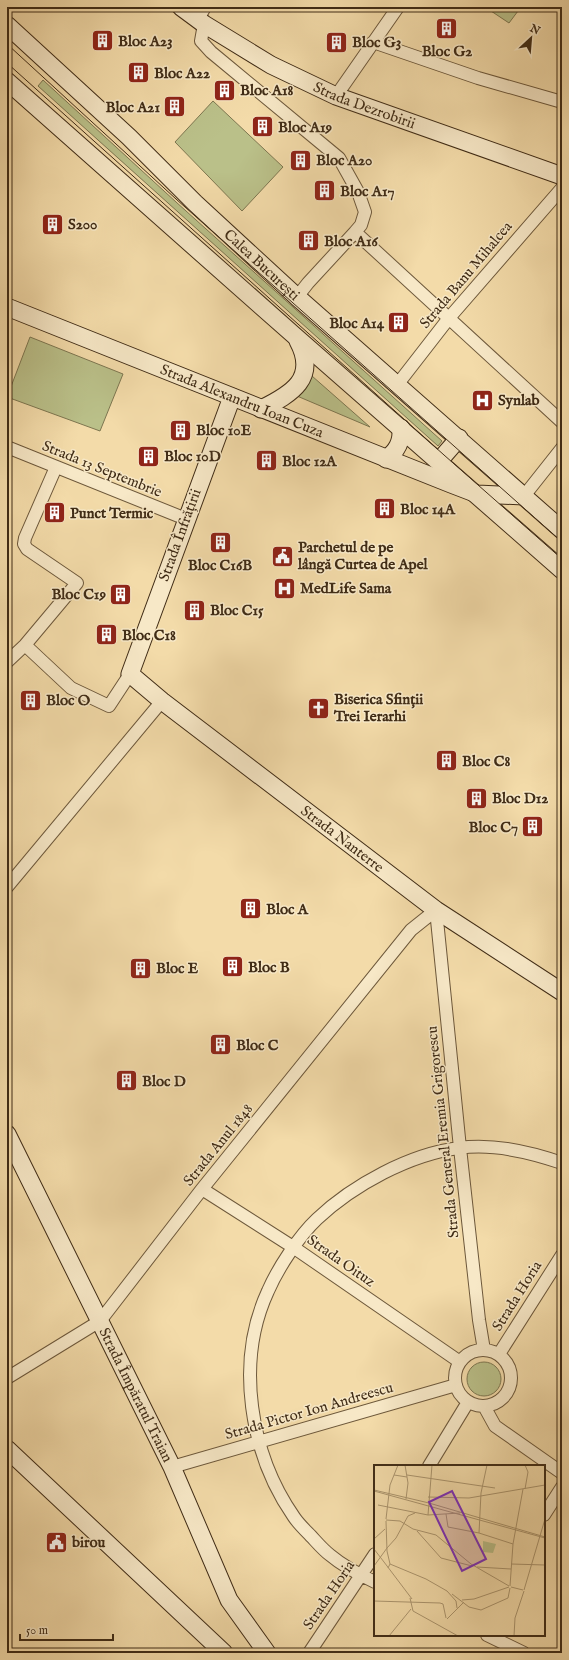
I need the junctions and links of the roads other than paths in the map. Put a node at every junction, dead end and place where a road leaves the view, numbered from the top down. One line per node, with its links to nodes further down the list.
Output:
1 (181, 7): 3 (main road, Strada Dezrobirii)
2 (398, 7): 5 (street)
3 (202, 17): 7 (main road, Strada Dezrobirii); 11 (street)
4 (7, 25): 12 (main road, Calea București)
5 (373, 42): 7 (street); 8 (street)
6 (7, 81): 15 (main road, Calea București)
7 (336, 96): 9 (main road, Strada Dezrobirii)
8 (562, 102)
9 (562, 176)
10 (562, 188): 14 (street, Strada Banu Mihalcea)
11 (355, 232): 12 (street); 14 (street)
12 (297, 298): 16 (main road, Calea București)
13 (7, 307): 17 (main road, Strada Alexandru Ioan Cuza)
14 (449, 318): 16 (street, Strada Banu Mihalcea); 19 (street)
15 (296, 337): 18 (main road); 20 (main road, Calea București)
16 (397, 385): 21 (main road, Calea București)
17 (232, 397): 18 (main road, Strada Alexandru Ioan Cuza); 29 (main road, Strada Înfrățirii)
18 (261, 409): 24 (main road, Strada Alexandru Ioan Cuza)
19 (562, 422)
20 (401, 428): 24 (main road); 25 (main road, Calea București)
21 (459, 438): 25 (main road); 28 (main road, Calea București)
22 (7, 447): 26 (street, Strada 13 Septembrie)
23 (562, 448): 28 (street)
24 (386, 459): 27 (main road, Strada Alexandru Ioan Cuza)
25 (439, 461): 27 (main road, Calea București)
26 (56, 467): 29 (street, Strada 13 Septembrie); 32 (street)
27 (477, 494): 28 (main road); 31 (main road, Calea București)
28 (524, 496): 30 (main road, Calea București)
29 (186, 520): 34 (main road, Strada Înfrățirii)
30 (562, 530)
31 (562, 570)
32 (25, 645): 33 (street); 34 (street)
33 (7, 662)
34 (130, 674): 35 (main road, Strada Nanterre)
35 (162, 701): 36 (street); 37 (main road, Strada Nanterre)
36 (7, 887)
37 (436, 910): 38 (main road, Strada Nanterre); 40 (street, Strada General Eremia Grigorescu); 42 (street, Strada Anul 1848)
38 (562, 992)
39 (7, 1134): 45 (main road, Strada Împăratul Traian)
40 (460, 1148): 41 (street); 43 (street); 46 (street, Strada General Eremia Grigorescu)
41 (562, 1163)
42 (202, 1189): 43 (street, Strada Oituz); 45 (street, Strada Anul 1848)
43 (293, 1247): 48 (street, Strada Oituz); 53 (street)
44 (562, 1255): 47 (street, Strada Horia)
45 (100, 1321): 49 (street, Strada Anul 1848); 56 (main road, Strada Împăratul Traian)
46 (484, 1350): 47 (street); 48 (street)
47 (499, 1354): 52 (street)
48 (460, 1362): 50 (street)
49 (7, 1378)
50 (456, 1385): 51 (street); 53 (street, Strada Pictor Ion Andreescu)
51 (468, 1402): 52 (street); 55 (street)
52 (484, 1406): 57 (street)
53 (259, 1442): 56 (street, Strada Pictor Ion Andreescu); 61 (street)
54 (7, 1449): 64 (main road)
55 (430, 1465)
56 (172, 1467): 65 (main road, Strada Împăratul Traian)
57 (562, 1473)
58 (562, 1487): 59 (street)
59 (545, 1512)
60 (374, 1556): 61 (street, Strada Horia)
61 (362, 1576): 62 (street); 66 (street, Strada Horia)
62 (374, 1582)
63 (489, 1636): 67 (street)
64 (224, 1653)
65 (267, 1653)
66 (309, 1653)
67 (524, 1653)

